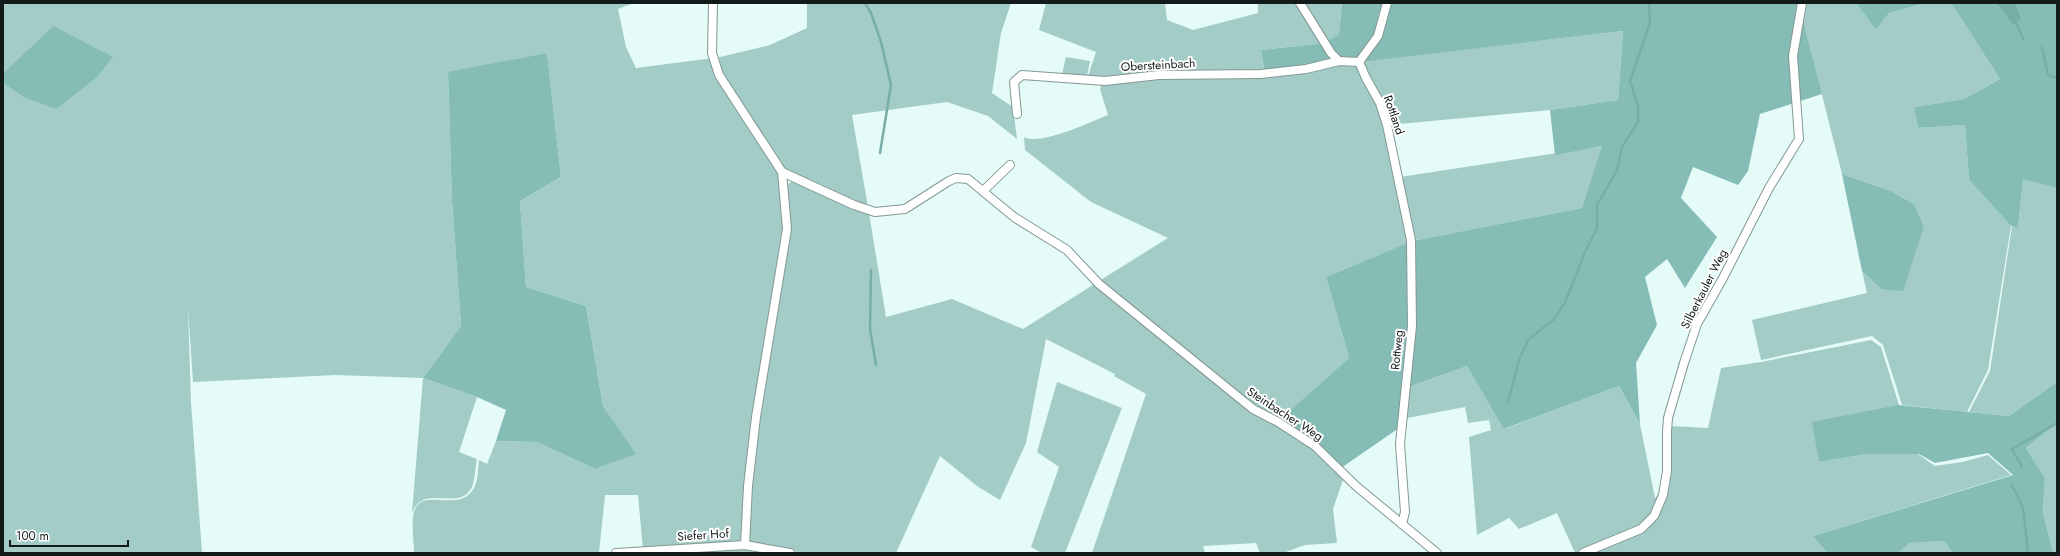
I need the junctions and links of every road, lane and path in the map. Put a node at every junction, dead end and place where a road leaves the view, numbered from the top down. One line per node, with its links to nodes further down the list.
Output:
1 (713, 3): 9 (street)
2 (1300, 3): 5 (street)
3 (1387, 3): 6 (street)
4 (1802, 3): 17 (street, Silberkauler Weg)
5 (1339, 61): 6 (street); 7 (street, Obersteinbach)
6 (1359, 62): 10 (street, Rottland)
7 (1017, 114)
8 (1010, 165): 11 (street)
9 (782, 172): 11 (street); 13 (street)
10 (1399, 179): 12 (street, Rottweg)
11 (983, 191): 12 (street, Steinbacher Weg)
12 (1402, 524): 16 (street, Steinbacher Weg)
13 (745, 545): 14 (street, Siefer Hof); 15 (street, Siefer Hof)
14 (616, 553)
15 (790, 553)
16 (1437, 553)
17 (1583, 553)

